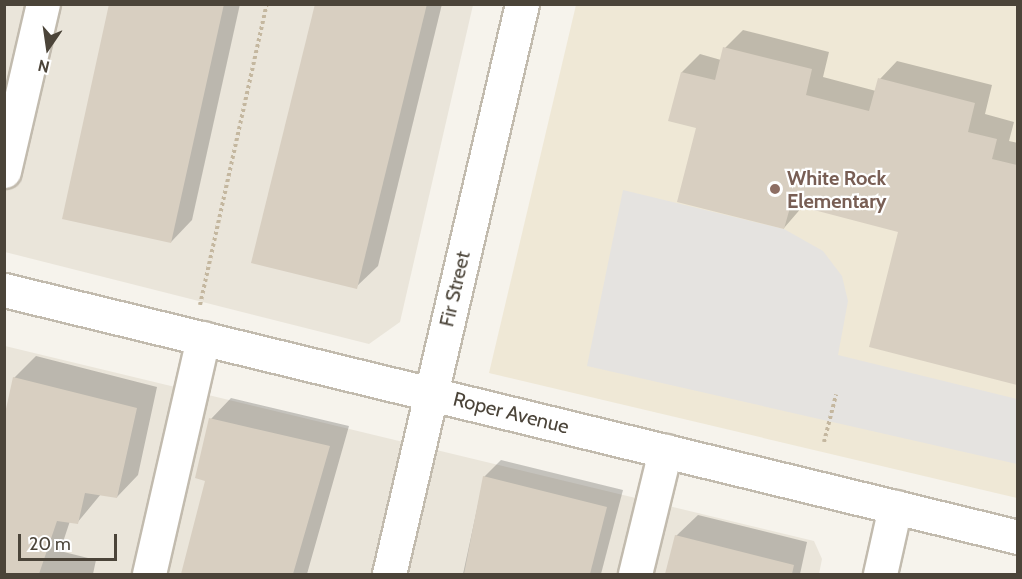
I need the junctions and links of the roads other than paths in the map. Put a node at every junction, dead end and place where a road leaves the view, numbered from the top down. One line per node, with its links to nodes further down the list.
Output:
1 (43, 4): 3 (street)
2 (522, 4): 6 (street, Fir Street)
3 (4, 171)
4 (4, 290): 5 (street, Roper Avenue)
5 (203, 338): 6 (street, Roper Avenue); 10 (street)
6 (431, 394): 7 (street, Roper Avenue); 11 (street, Fir Street)
7 (664, 451): 8 (street, Roper Avenue); 12 (street)
8 (895, 507): 9 (street, Roper Avenue); 13 (street)
9 (1017, 537)
10 (148, 574)
11 (389, 574)
12 (635, 574)
13 (879, 574)

